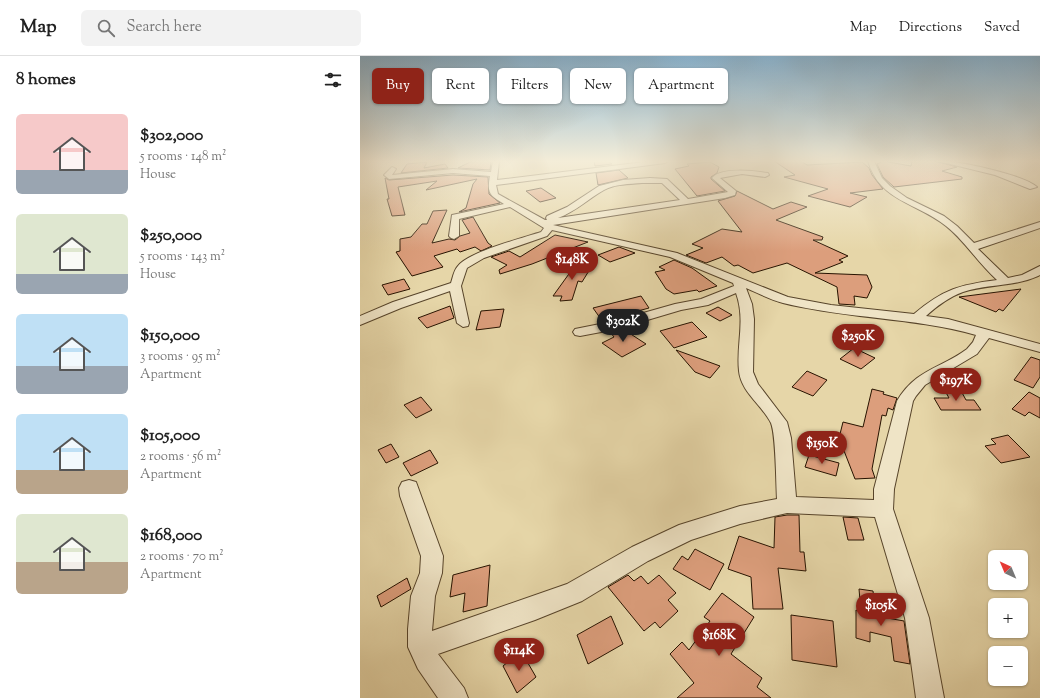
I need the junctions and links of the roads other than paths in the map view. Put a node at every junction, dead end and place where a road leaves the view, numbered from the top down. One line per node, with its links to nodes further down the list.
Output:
1 (493, 191): 9 (street)
2 (598, 191): 10 (street)
3 (674, 191): 8 (street)
4 (730, 191): 8 (street)
5 (891, 191): 13 (street)
6 (1024, 193): 7 (street)
7 (1036, 195)
8 (686, 202): 10 (street)
9 (509, 205): 10 (street); 12 (street)
10 (545, 224): 16 (street); 17 (street)
11 (1040, 225): 13 (street)
12 (454, 236)
13 (973, 247): 15 (street)
14 (1040, 269): 15 (street)
15 (1005, 281): 18 (street)
16 (455, 285): 19 (street); 20 (street)
17 (739, 285): 18 (street); 21 (street); 25 (street)
18 (916, 318): 22 (street)
19 (360, 321)
20 (463, 324)
21 (580, 332)
22 (982, 332): 23 (street); 26 (street)
23 (1040, 348)
24 (409, 488): 27 (street)
25 (786, 505): 26 (street); 27 (street)
26 (883, 509): 29 (street)
27 (421, 647): 28 (street)
28 (454, 698)
29 (930, 698)

